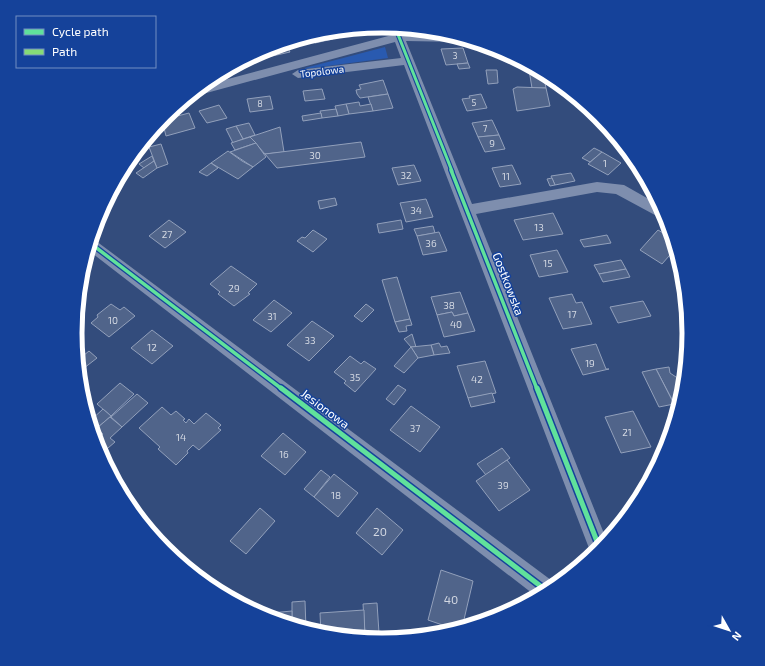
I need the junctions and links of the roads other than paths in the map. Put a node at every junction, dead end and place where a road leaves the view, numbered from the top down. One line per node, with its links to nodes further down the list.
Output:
1 (392, 34): 4 (street, Topolowa)
2 (398, 34): 3 (street, Gostkowska)
3 (408, 61): 4 (street, Topolowa); 7 (street, Gostkowska)
4 (236, 82): 5 (street, Topolowa)
5 (213, 86)
6 (654, 203): 7 (street)
7 (468, 210): 9 (street, Gostkowska)
8 (95, 247): 10 (street, Jesionowa)
9 (597, 542)
10 (542, 587)

